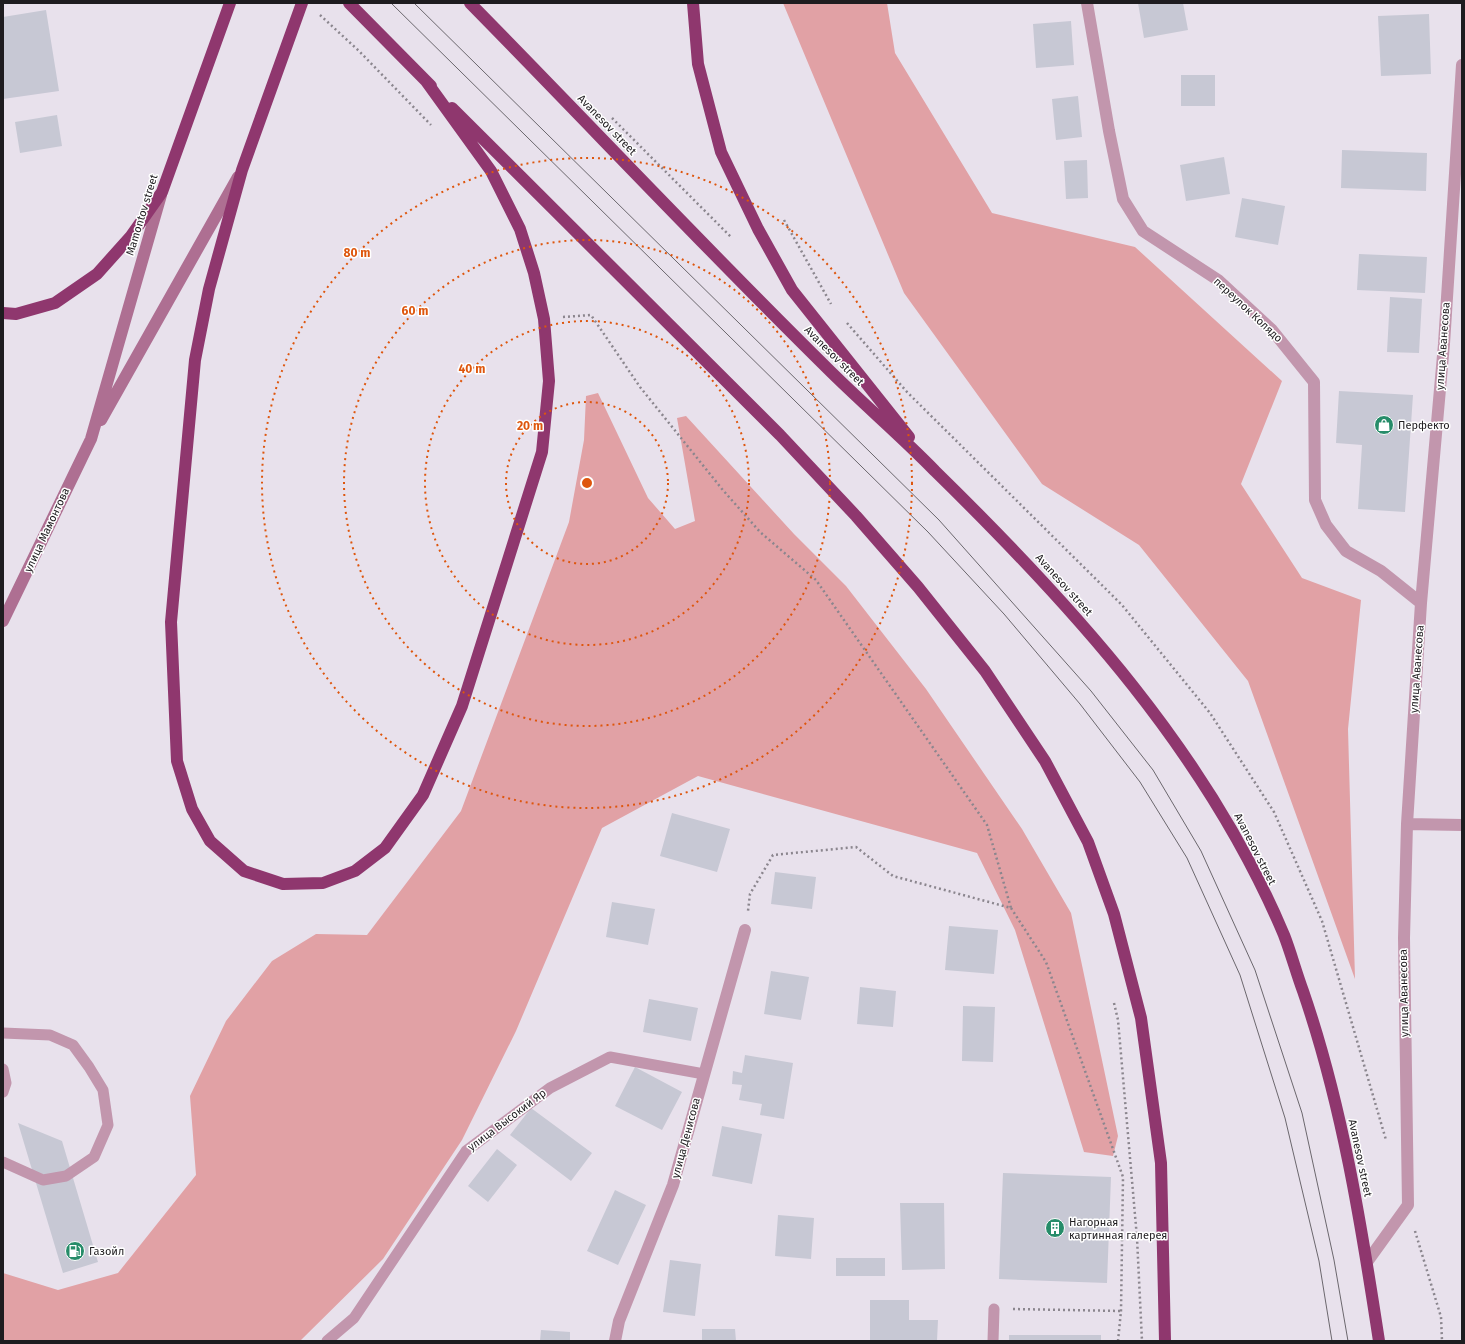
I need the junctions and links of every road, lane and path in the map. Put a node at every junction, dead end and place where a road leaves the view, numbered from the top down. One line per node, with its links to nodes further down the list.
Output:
1 (230, 3): 13 (highway, Mamontov street)
2 (302, 3): 12 (highway)
3 (349, 3): 9 (highway)
4 (470, 3): 18 (highway, Avanesov street)
5 (693, 3): 18 (highway)
6 (1087, 3): 20 (street, переулок Колядо)
7 (319, 14): 11 (path)
8 (1462, 65): 20 (street, улица Аванесова)
9 (426, 82): 16 (highway); 41 (highway)
10 (608, 113): 14 (path)
11 (433, 128)
12 (242, 170): 16 (highway); 17 (main road)
13 (162, 192): 15 (highway); 17 (main road, Mamontov street)
14 (731, 238)
15 (3, 313)
16 (544, 319): 25 (path)
17 (91, 439): 19 (main road, улица Мамонтова)
18 (934, 469): 33 (highway, Avanesov street)
19 (13, 603): 21 (main road); 22 (main road, улица Мамонтова)
20 (1421, 603): 23 (street, улица Аванесова)
21 (3, 612)
22 (3, 622)
23 (1407, 824): 24 (street); 33 (street, улица Аванесова)
24 (1462, 825)
25 (1011, 908): 26 (path); 35 (path)
26 (745, 930): 30 (street, улица Денисова)
27 (1113, 997): 40 (path)
28 (3, 1033): 32 (lane)
29 (3, 1069): 31 (lane)
30 (704, 1074): 36 (lane, улица Высокий Яр); 37 (street, улица Денисова)
31 (3, 1092)
32 (3, 1162)
33 (1367, 1262): 42 (highway, Avanesov street)
34 (994, 1308): 35 (path); 38 (lane)
35 (1121, 1311): 39 (path)
36 (327, 1341)
37 (615, 1341)
38 (994, 1341)
39 (1118, 1341)
40 (1142, 1341)
41 (1166, 1341)
42 (1379, 1341)

